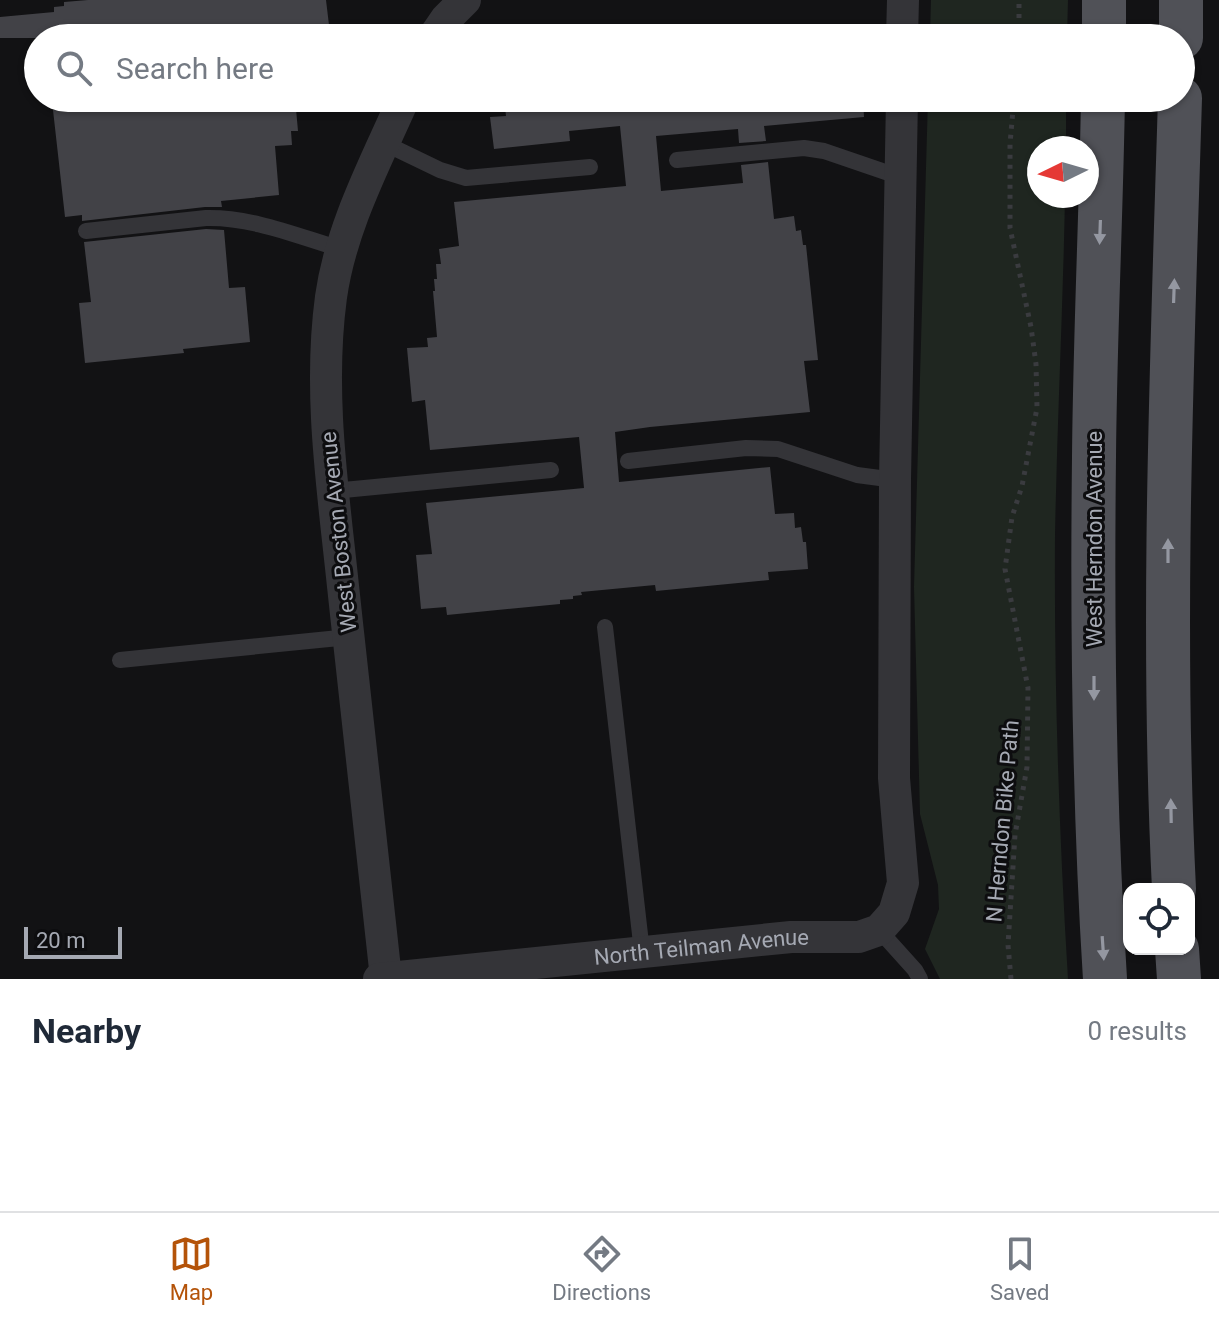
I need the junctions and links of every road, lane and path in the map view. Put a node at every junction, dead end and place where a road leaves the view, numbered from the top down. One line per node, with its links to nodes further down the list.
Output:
1 (465, 0): 6 (street)
2 (903, 0): 7 (street)
3 (1019, 0): 8 (path)
4 (1104, 0): 9 (main road)
5 (1181, 0): 10 (main road)
6 (443, 24)
7 (902, 24)
8 (1019, 24)
9 (1104, 24)
10 (1181, 24)
11 (398, 112): 16 (street, West Boston Avenue)
12 (902, 112): 19 (street)
13 (1013, 112): 37 (path, N Herndon Bike Path)
14 (1103, 112): 38 (main road, West Herndon Avenue, one-way to 38)
15 (1180, 112): 29 (main road, one-way to 15)
16 (384, 143): 18 (lane); 21 (street, West Boston Avenue)
17 (677, 160): 19 (lane)
18 (590, 167)
19 (900, 177): 24 (street)
20 (86, 231): 21 (lane)
21 (341, 249): 25 (street, West Boston Avenue)
22 (628, 461): 24 (lane)
23 (551, 470): 25 (lane)
24 (895, 480): 30 (street)
25 (333, 491): 27 (street, West Boston Avenue)
26 (605, 627): 31 (lane)
27 (349, 637): 28 (lane); 33 (street, West Boston Avenue)
28 (120, 660)
29 (1174, 883)
30 (879, 930): 31 (street, North Teilman Avenue); 36 (lane)
31 (642, 952): 34 (street, North Teilman Avenue)
32 (1177, 955): 39 (main road)
33 (386, 978): 34 (street, North Teilman Avenue); 35 (street, North Teilman Avenue)
34 (421, 978)
35 (379, 979)
36 (920, 979)
37 (1011, 979)
38 (1105, 979)
39 (1179, 979)

